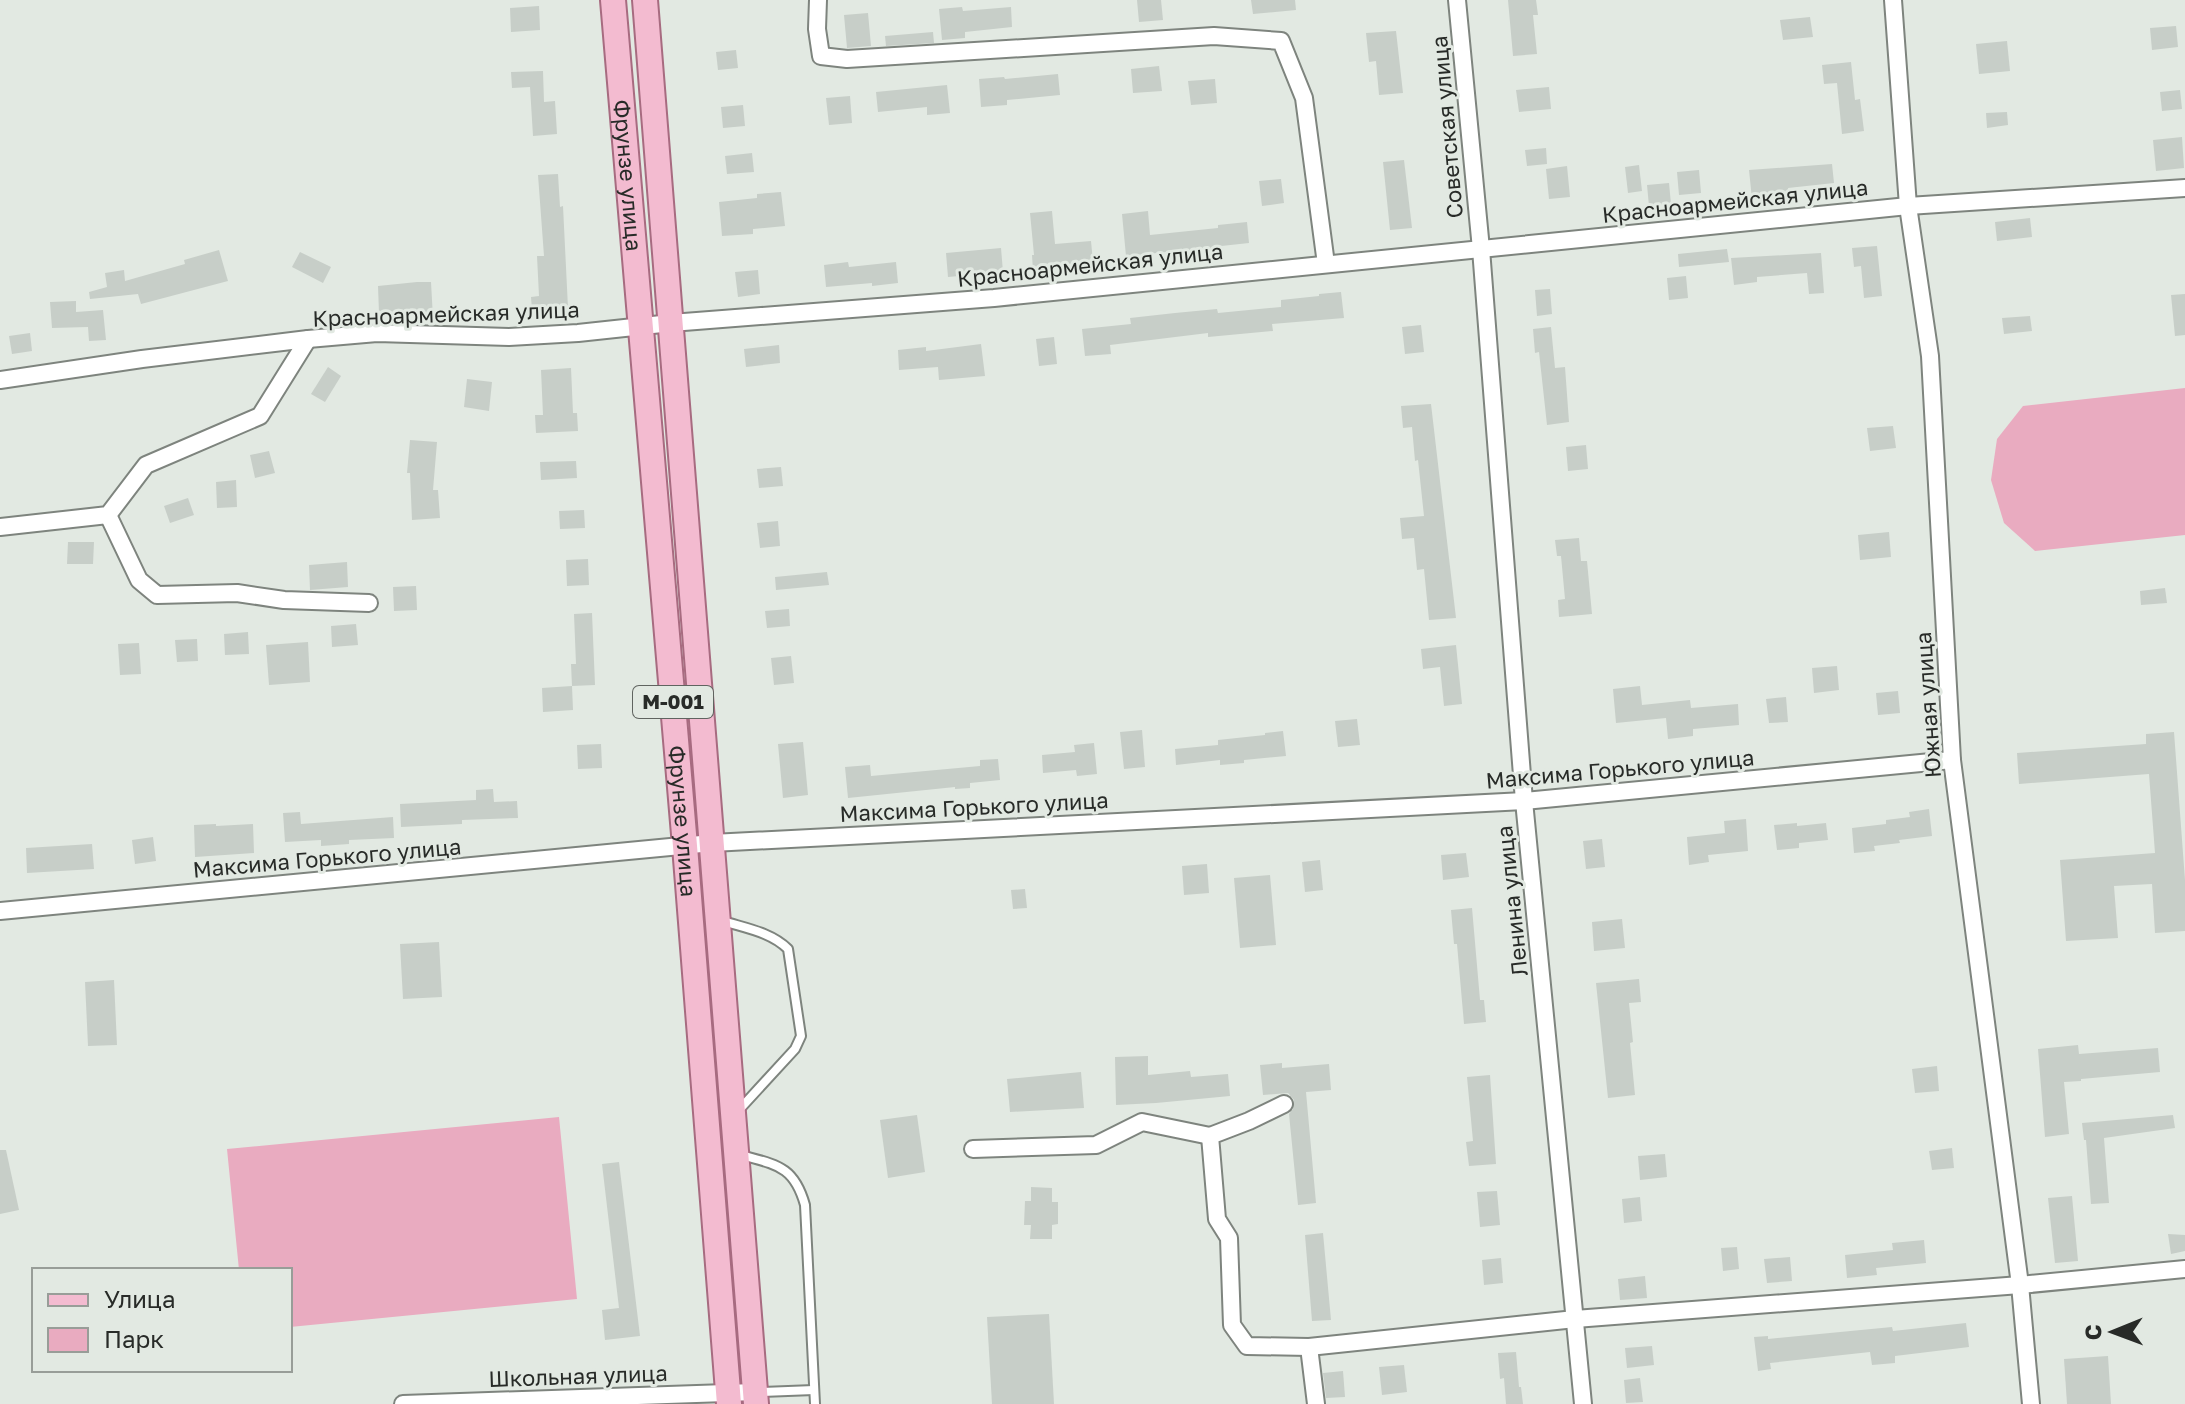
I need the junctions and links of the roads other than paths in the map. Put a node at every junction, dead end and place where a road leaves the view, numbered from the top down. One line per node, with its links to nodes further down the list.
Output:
1 (613, 0): 11 (main road, Фрунзе улица / M-001)
2 (645, 0): 10 (main road, Фрунзе улица / M-001)
3 (818, 0): 9 (street)
4 (1457, 0): 8 (street, Советская улица)
5 (1893, 0): 7 (street, Южная улица)
6 (2185, 188): 7 (street, Красноармейская улица)
7 (1908, 206): 8 (street, Красноармейская улица); 17 (street, Южная улица)
8 (1481, 249): 9 (street, Красноармейская улица); 18 (street, Ленина улица)
9 (1326, 264): 10 (street, Красноармейская улица)
10 (671, 323): 11 (street, Красноармейская улица); 19 (main road, Фрунзе улица / M-001)
11 (640, 326): 12 (street, Красноармейская улица); 20 (main road, Фрунзе улица / M-001)
12 (308, 339): 13 (street, Красноармейская улица); 14 (street)
13 (0, 380)
14 (108, 515): 15 (street); 16 (street)
15 (0, 527)
16 (369, 603)
17 (1952, 760): 18 (street, Максима Горького улица); 29 (street, Южная улица)
18 (1524, 801): 19 (street, Максима Горького улица); 30 (street, Ленина улица)
19 (712, 843): 20 (street, Максима Горького улица); 22 (main road, Фрунзе улица / M-001)
20 (685, 846): 21 (street, Максима Горького улица); 34 (main road, Фрунзе улица / M-001)
21 (0, 911)
22 (719, 919): 24 (main road, Фрунзе улица / M-001); 24 (lane)
23 (1284, 1104): 25 (street)
24 (732, 1118): 27 (main road, Фрунзе улица / M-001)
25 (1210, 1136): 26 (street); 31 (street)
26 (973, 1149)
27 (735, 1153): 32 (lane); 33 (main road, Фрунзе улица / M-001)
28 (2185, 1269): 29 (street)
29 (2020, 1285): 30 (street); 39 (street, Южная улица)
30 (1575, 1319): 31 (street); 38 (street, Ленина улица)
31 (1309, 1347): 37 (street)
32 (814, 1390): 33 (lane); 36 (lane)
33 (756, 1398): 34 (street, Школьная улица)
34 (728, 1399): 35 (street, Школьная улица)
35 (403, 1404)
36 (815, 1404)
37 (1316, 1404)
38 (1583, 1404)
39 (2031, 1404)

